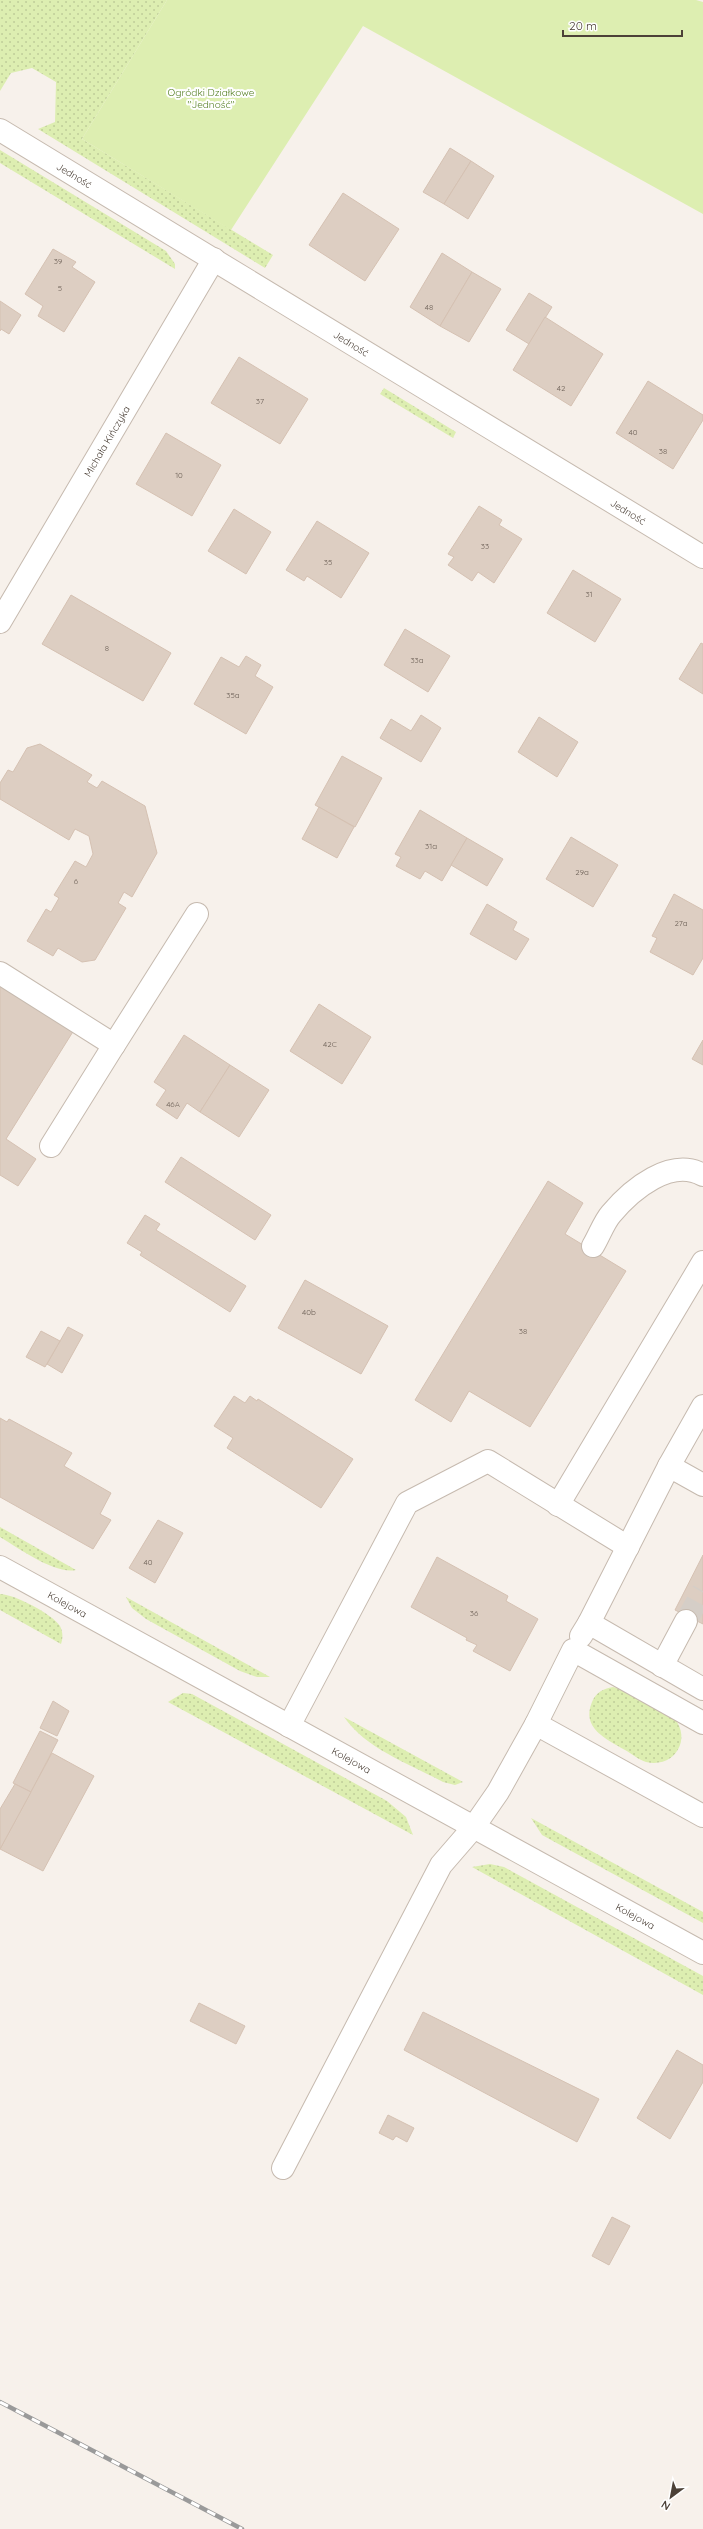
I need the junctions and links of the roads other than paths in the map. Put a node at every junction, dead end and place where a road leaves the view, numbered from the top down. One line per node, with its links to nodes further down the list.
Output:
1 (0, 130): 2 (street, Jedność)
2 (214, 259): 3 (street, Jedność); 4 (street, Michała Kińczyka)
3 (703, 557)
4 (0, 622)
5 (197, 914): 7 (street)
6 (0, 973): 7 (street)
7 (114, 1045): 8 (street)
8 (51, 1146)
9 (703, 1175): 10 (street)
10 (593, 1246)
11 (703, 1262): 15 (street)
12 (703, 1406): 13 (street)
13 (669, 1466): 14 (street); 16 (street)
14 (703, 1485)
15 (558, 1504): 16 (street); 25 (street)
16 (628, 1547): 19 (street)
17 (0, 1567): 25 (street, Kolejowa)
18 (686, 1621): 21 (street)
19 (589, 1623): 20 (street); 21 (street)
20 (573, 1650): 23 (street); 24 (street)
21 (662, 1666): 22 (street)
22 (703, 1689)
23 (703, 1723)
24 (536, 1724): 26 (street); 27 (street)
25 (289, 1726): 27 (street, Kolejowa)
26 (703, 1816)
27 (473, 1828): 28 (street, Kolejowa); 29 (street)
28 (703, 1953)
29 (283, 2168)

